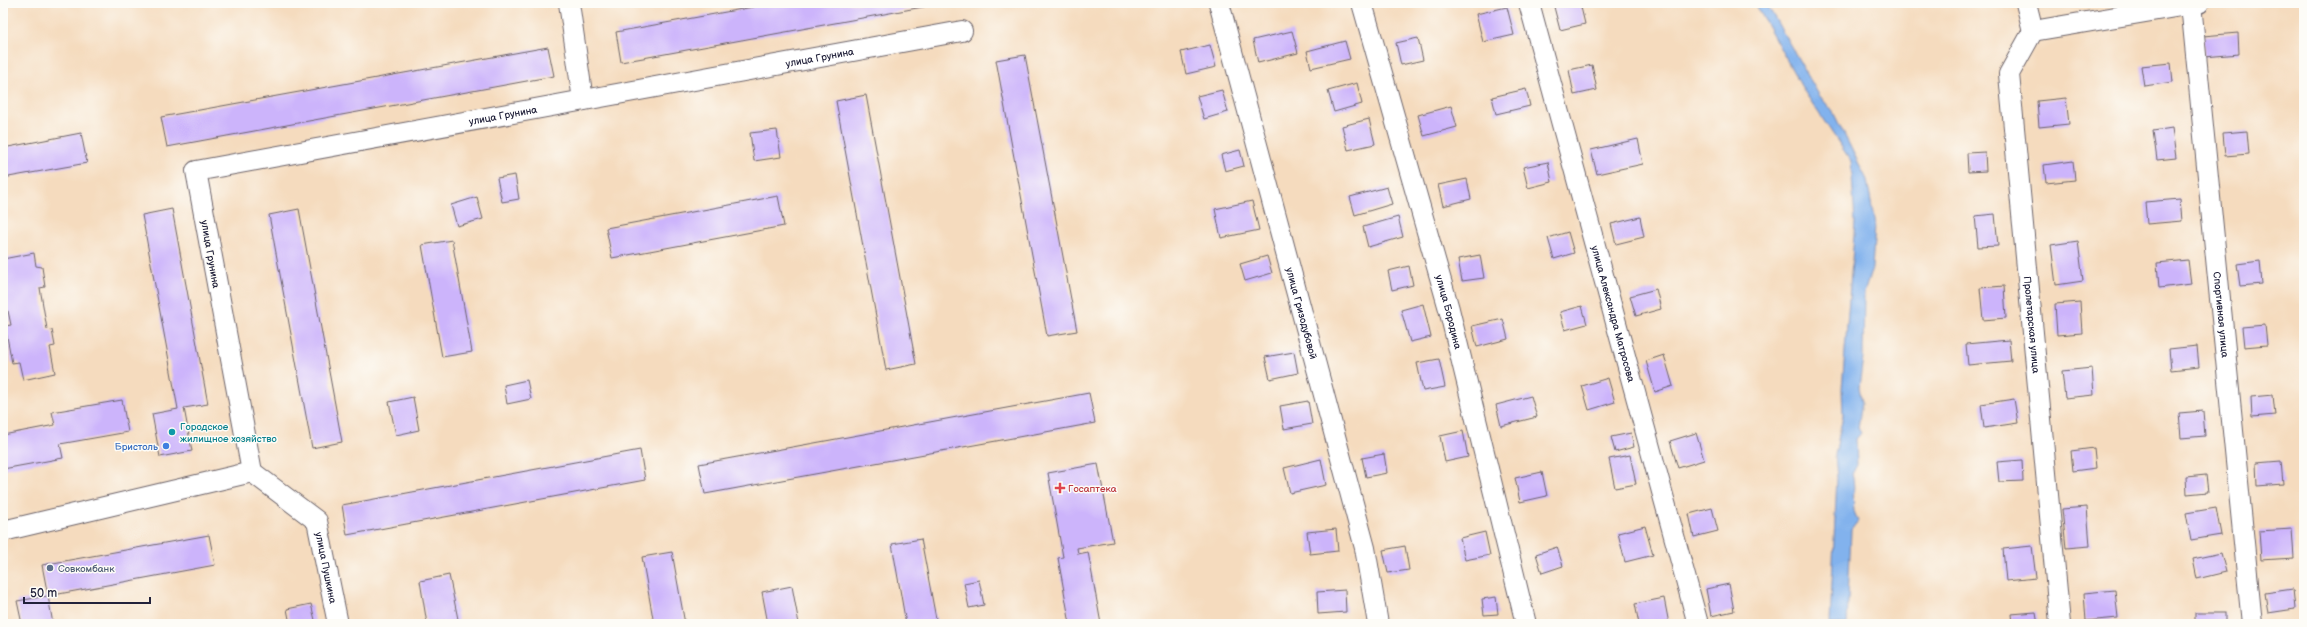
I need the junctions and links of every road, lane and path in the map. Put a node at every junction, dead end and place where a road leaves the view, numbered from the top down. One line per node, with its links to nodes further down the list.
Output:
1 (569, 3): 9 (street)
2 (1219, 3): 13 (street, улица Гризодубовой)
3 (1362, 3): 14 (street, улица Бородина)
4 (1529, 3): 15 (street, улица Александра Матросова)
5 (2026, 3): 8 (street)
6 (2195, 4): 8 (street); 17 (street, Спортивная улица)
7 (962, 31): 9 (street, улица Грунина)
8 (2033, 31): 16 (street, Пролетарская улица)
9 (583, 100): 10 (street, улица Грунина)
10 (252, 472): 11 (street); 12 (street, улица Пушкина)
11 (3, 531)
12 (338, 624)
13 (1378, 624)
14 (1526, 624)
15 (1698, 624)
16 (2060, 624)
17 (2252, 624)

